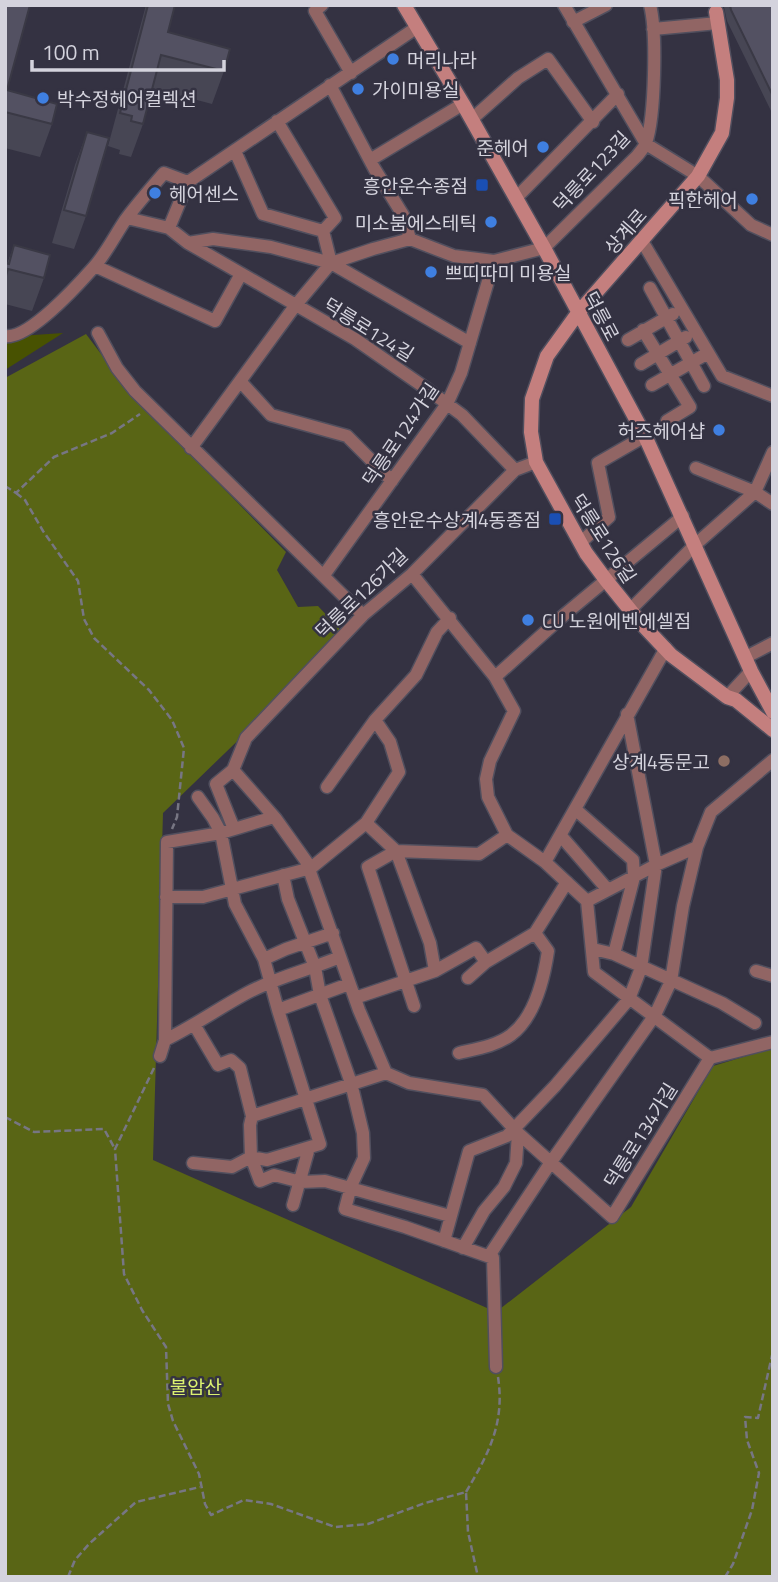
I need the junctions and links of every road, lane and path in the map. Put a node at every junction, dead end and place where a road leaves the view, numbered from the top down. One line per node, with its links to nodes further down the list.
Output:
1 (404, 5): 9 (main road, 덕릉로)
2 (564, 5): 8 (street)
3 (606, 5): 6 (street)
4 (653, 6): 10 (street, 덕릉로123길)
5 (316, 7): 11 (street)
6 (591, 9): 8 (street)
7 (717, 18): 10 (street); 21 (main road, 상계로)
8 (573, 22): 13 (street)
9 (416, 28): 11 (street); 14 (main road, 덕릉로)
10 (653, 29): 18 (street, 덕릉로123길)
11 (351, 74): 12 (street)
12 (330, 85): 16 (street); 20 (street)
13 (618, 94): 17 (street); 18 (street)
14 (463, 104): 15 (main road, 덕릉로); 20 (street)
15 (472, 119): 17 (street); 23 (main road, 덕릉로)
16 (277, 121): 19 (street); 26 (street)
17 (593, 122): 23 (street)
18 (646, 144): 21 (street); 31 (street, 덕릉로123길)
19 (235, 151): 22 (street); 26 (street)
20 (370, 160): 28 (street)
21 (698, 176): 27 (street); 29 (main road, 상계로)
22 (188, 182): 24 (street); 25 (street)
23 (516, 198): 31 (main road, 덕릉로)
24 (127, 218): 25 (street); 34 (street)
25 (169, 228): 30 (street, 덕릉로124길)
26 (323, 231): 33 (street)
27 (773, 235)
28 (410, 240): 32 (street); 33 (street)
29 (642, 241): 38 (street); 39 (main road, 상계로)
30 (188, 243): 33 (street, 덕릉로124길); 35 (street, 덕릉로124길)
31 (544, 247): 32 (street); 39 (main road, 덕릉로)
32 (494, 261): 47 (street, 덕릉로124가길)
33 (331, 263): 37 (street, 덕릉로124길); 47 (street, 덕릉로124길)
34 (94, 267): 35 (street); 44 (street)
35 (241, 274): 37 (street, 덕릉로124길)
36 (650, 288): 40 (street)
37 (295, 306): 53 (street, 덕릉로124길); 57 (street, 덕릉로124길)
38 (682, 309): 40 (street); 42 (street)
39 (578, 313): 60 (main road, 덕릉로); 63 (main road, 덕릉로126길)
40 (667, 318): 41 (street); 46 (street)
41 (643, 330): 45 (street); 49 (street)
42 (695, 331): 46 (street); 48 (street)
43 (98, 333): 58 (street)
44 (5, 336)
45 (628, 340)
46 (680, 341): 49 (street); 50 (street)
47 (470, 343): 57 (street, 덕릉로124가길)
48 (708, 353): 50 (street); 56 (street)
49 (658, 354): 51 (street); 52 (street)
50 (691, 362): 52 (street); 55 (street)
51 (641, 364)
52 (671, 374): 54 (street); 59 (street)
53 (240, 381): 61 (street, 덕릉로124길); 66 (street)
54 (652, 385)
55 (704, 386)
56 (773, 396)
57 (447, 404): 65 (street, 덕릉로124길); 66 (street, 덕릉로124가길)
58 (152, 406): 61 (street); 69 (path)
59 (667, 421)
60 (645, 436): 71 (main road, 덕릉로); 72 (street)
61 (191, 448): 75 (street)
62 (773, 452): 68 (street)
63 (536, 462): 65 (street, 덕릉로126가길); 72 (main road, 덕릉로126길)
64 (696, 468): 68 (street)
65 (515, 470): 74 (street, 덕릉로126가길)
66 (392, 481): 75 (street, 덕릉로124가길)
67 (5, 486): 69 (path)
68 (755, 492): 70 (street); 73 (street)
69 (16, 493): 99 (path)
70 (773, 505)
71 (683, 516): 73 (main road, 덕릉로); 76 (street)
72 (580, 543): 76 (main road, 덕릉로126길)
73 (696, 544): 77 (street); 82 (main road, 덕릉로)
74 (412, 574): 78 (street, 덕릉로126가길); 79 (street)
75 (324, 575): 78 (street)
76 (606, 580): 77 (main road, 덕릉로126길); 83 (street)
77 (630, 610): 81 (main road, 덕릉로126길)
78 (363, 615): 90 (street, 덕릉로126가길)
79 (450, 618): 83 (street); 87 (street)
80 (773, 643): 82 (street)
81 (666, 648): 84 (main road, 덕릉로126길); 86 (street)
82 (749, 664): 84 (street); 85 (main road, 덕릉로)
83 (495, 677): 97 (street)
84 (727, 696): 88 (main road, 덕릉로126길)
85 (773, 712)
86 (627, 714): 93 (street); 103 (street)
87 (374, 720): 91 (street); 95 (street)
88 (773, 730)
89 (773, 760): 100 (street)
90 (233, 771): 94 (street); 96 (street, 덕릉로126가길)
91 (327, 787)
92 (198, 797): 96 (street, 덕릉로126가길)
93 (575, 809): 98 (street); 106 (street)
94 (274, 817): 96 (street); 104 (street)
95 (366, 823): 101 (street); 104 (street)
96 (227, 831): 99 (street); 108 (street, 덕릉로126가길)
97 (507, 835): 101 (street); 102 (street)
98 (561, 836): 102 (street); 109 (street)
99 (167, 842): 110 (street)
100 (697, 847): 103 (street); 126 (street)
101 (396, 851): 122 (street); 128 (street)
102 (545, 862): 107 (street)
103 (656, 865): 106 (street); 121 (street)
104 (311, 868): 105 (street); 112 (street)
105 (283, 876): 108 (street); 114 (street)
106 (634, 877): 109 (street); 116 (street)
107 (567, 883): 111 (street); 113 (street)
108 (233, 890): 110 (street); 118 (street, 덕릉로126가길)
109 (608, 890): 111 (street)
110 (166, 897): 138 (street)
111 (587, 901): 115 (street)
112 (333, 933): 114 (street); 117 (street)
113 (535, 933): 119 (street); 140 (street)
114 (306, 942): 118 (street); 120 (street)
115 (593, 949): 116 (street); 132 (street)
116 (614, 954): 121 (street)
117 (340, 957): 120 (street); 129 (street)
118 (264, 959): 127 (street)
119 (486, 962): 122 (street); 125 (street)
120 (315, 967): 127 (street); 130 (street)
121 (642, 968): 126 (street); 132 (street)
122 (435, 971): 128 (street)
123 (755, 971): 124 (street)
124 (773, 976)
125 (468, 978)
126 (671, 981): 135 (street); 136 (street)
127 (271, 982): 134 (street); 137 (street)
128 (405, 982): 131 (street); 133 (street)
129 (349, 984): 130 (street); 131 (street)
130 (320, 995): 134 (street); 144 (street)
131 (355, 998): 143 (street)
132 (629, 999): 135 (street); 148 (street)
133 (414, 1006)
134 (278, 1010): 145 (street)
135 (654, 1015): 142 (street); 152 (street)
136 (755, 1023)
137 (195, 1026): 138 (street); 146 (street)
138 (165, 1040): 141 (street)
139 (773, 1042): 142 (street)
140 (459, 1053)
141 (160, 1056): 150 (path)
142 (710, 1058): 152 (street, 덕릉로134가길)
143 (386, 1073): 144 (street); 148 (street)
144 (351, 1083): 145 (street); 155 (street)
145 (306, 1097): 146 (street); 149 (street)
146 (252, 1116): 151 (street)
147 (5, 1118): 150 (path)
148 (517, 1131): 152 (street); 157 (street); 159 (street)
149 (309, 1148): 151 (street); 154 (street)
150 (115, 1149): 163 (path)
151 (251, 1157): 153 (street); 154 (street)
152 (551, 1162): 160 (street)
153 (193, 1163)
154 (301, 1182): 155 (street); 156 (street)
155 (350, 1189): 157 (street); 158 (street)
156 (293, 1205)
157 (450, 1216): 158 (street)
158 (444, 1241): 159 (street)
159 (463, 1248): 160 (street)
160 (489, 1256): 162 (street)
161 (773, 1351): 167 (path)
162 (496, 1367): 164 (path)
163 (201, 1486): 164 (path); 165 (path)
164 (466, 1492): 166 (path)
165 (68, 1577)
166 (478, 1577)
167 (725, 1577)

